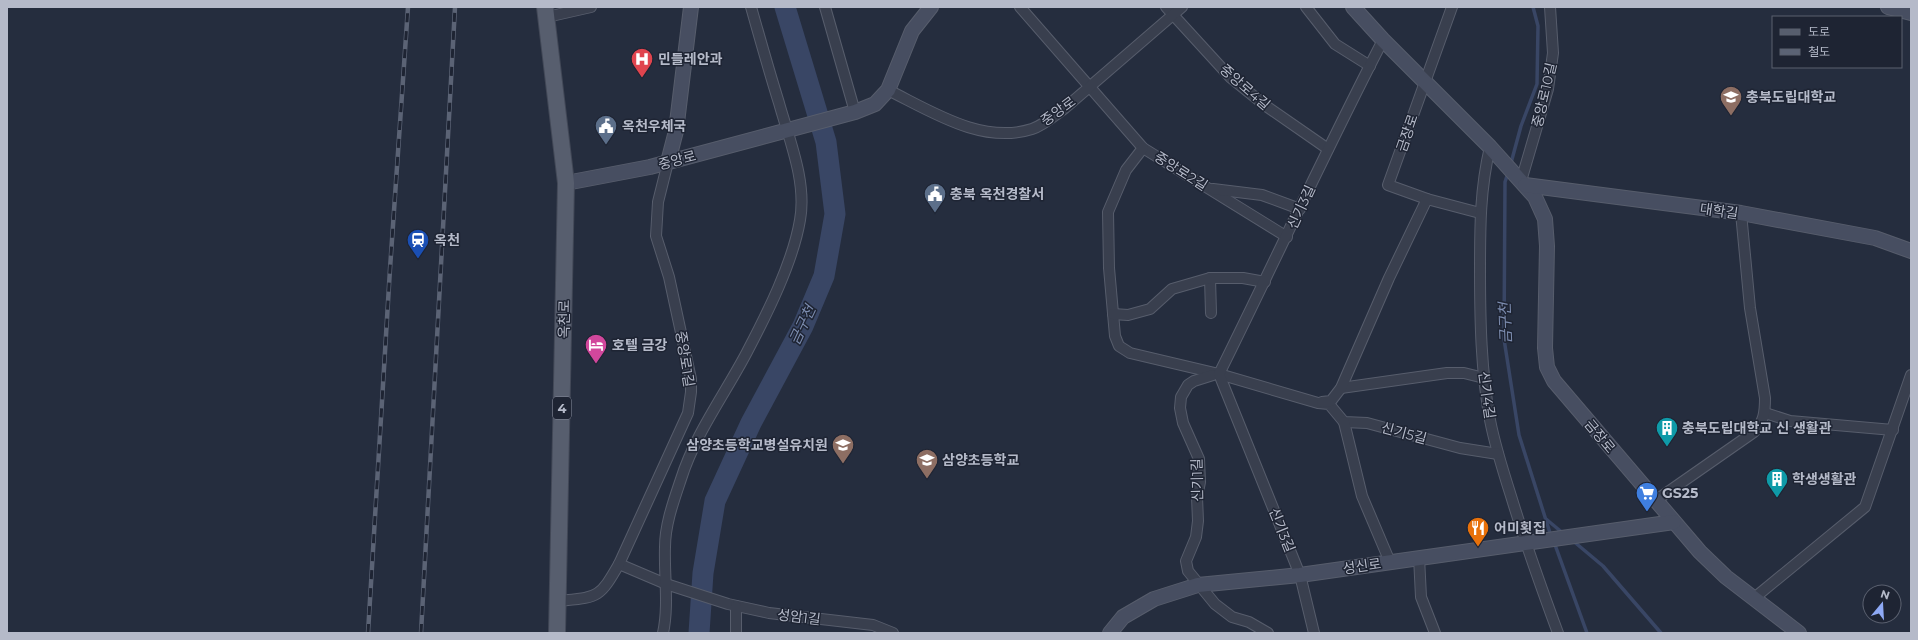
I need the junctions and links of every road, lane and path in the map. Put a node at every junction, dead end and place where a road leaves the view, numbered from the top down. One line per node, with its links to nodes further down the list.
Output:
1 (591, 7): 14 (street)
2 (751, 7): 23 (street)
3 (824, 7): 22 (street)
4 (931, 7): 21 (main road)
5 (1020, 7): 20 (street, 중앙로2길)
6 (1166, 7): 16 (street, 중앙로4길)
7 (1182, 7): 16 (street)
8 (1306, 7): 18 (street)
9 (1353, 7): 17 (main road)
10 (1452, 7): 19 (street, 금장로)
11 (1550, 7): 29 (street, 중앙로10길)
12 (1888, 7): 15 (main road)
13 (690, 8): 27 (main road)
14 (546, 12): 28 (main road, 옥천로 / 4)
15 (1911, 13)
16 (1173, 15): 20 (street); 25 (street, 중앙로4길)
17 (1383, 40): 18 (street, 신기3길); 19 (main road)
18 (1370, 66): 25 (street, 신기3길)
19 (1425, 81): 26 (main road); 31 (street, 금장로)
20 (1090, 87): 21 (street, 중앙로); 24 (street, 중앙로2길)
21 (888, 90): 22 (main road)
22 (850, 114): 23 (main road, 중앙로)
23 (786, 130): 27 (main road, 중앙로); 58 (street)
24 (1143, 148): 30 (street, 중앙로2길); 40 (street)
25 (1328, 148): 32 (street, 신기3길)
26 (1492, 149): 29 (main road, 금장로); 33 (street, 신기4길)
27 (668, 162): 28 (main road, 중앙로); 55 (street, 중앙로1길)
28 (566, 183): 60 (main road, 옥천로 / 4)
29 (1523, 183): 34 (main road, 대학길); 50 (main road, 금장로)
30 (1209, 188): 32 (street); 35 (street, 중앙로2길)
31 (1427, 199): 33 (street); 44 (street)
32 (1300, 210): 35 (street, 신기3길)
33 (1480, 213): 43 (street, 신기4길)
34 (1740, 213): 36 (main road, 대학길); 46 (street)
35 (1287, 237): 38 (street, 신기3길)
36 (1911, 251)
37 (1210, 278): 38 (street); 39 (street); 40 (street)
38 (1265, 282): 41 (street, 신기3길)
39 (1211, 313)
40 (1113, 314): 41 (street)
41 (1219, 374): 45 (street); 56 (street, 신기3길); 57 (street, 신기1길)
42 (1911, 375): 48 (street)
43 (1484, 378): 44 (street); 49 (street, 신기4길)
44 (1341, 388): 45 (street)
45 (1318, 403): 47 (street)
46 (1765, 413): 48 (street); 50 (street)
47 (1344, 422): 49 (street, 신기5길); 54 (street)
48 (1893, 430): 59 (street)
49 (1498, 454): 52 (street, 신기4길)
50 (1655, 501): 51 (main road, 금장로)
51 (1674, 522): 52 (main road, 성신로); 59 (main road, 금장로)
52 (1525, 542): 53 (main road, 성신로); 70 (street, 신기4길)
53 (1419, 558): 54 (main road, 성신로); 69 (street)
54 (1390, 562): 56 (main road, 성신로)
55 (620, 564): 58 (street); 60 (street, 중앙로1길)
56 (1300, 575): 57 (main road, 성신로); 68 (street, 신기3길)
57 (1198, 585): 66 (main road, 성신로); 67 (street)
58 (669, 586): 61 (street, 성암1길); 63 (street)
59 (1753, 599): 71 (main road, 금장로)
60 (559, 601): 62 (main road, 옥천로 / 4)
61 (732, 605): 64 (street); 65 (street, 성암1길)
62 (557, 633)
63 (663, 633)
64 (736, 633)
65 (893, 633)
66 (1110, 633)
67 (1268, 633)
68 (1314, 633)
69 (1435, 633)
70 (1558, 633)
71 (1799, 633)

